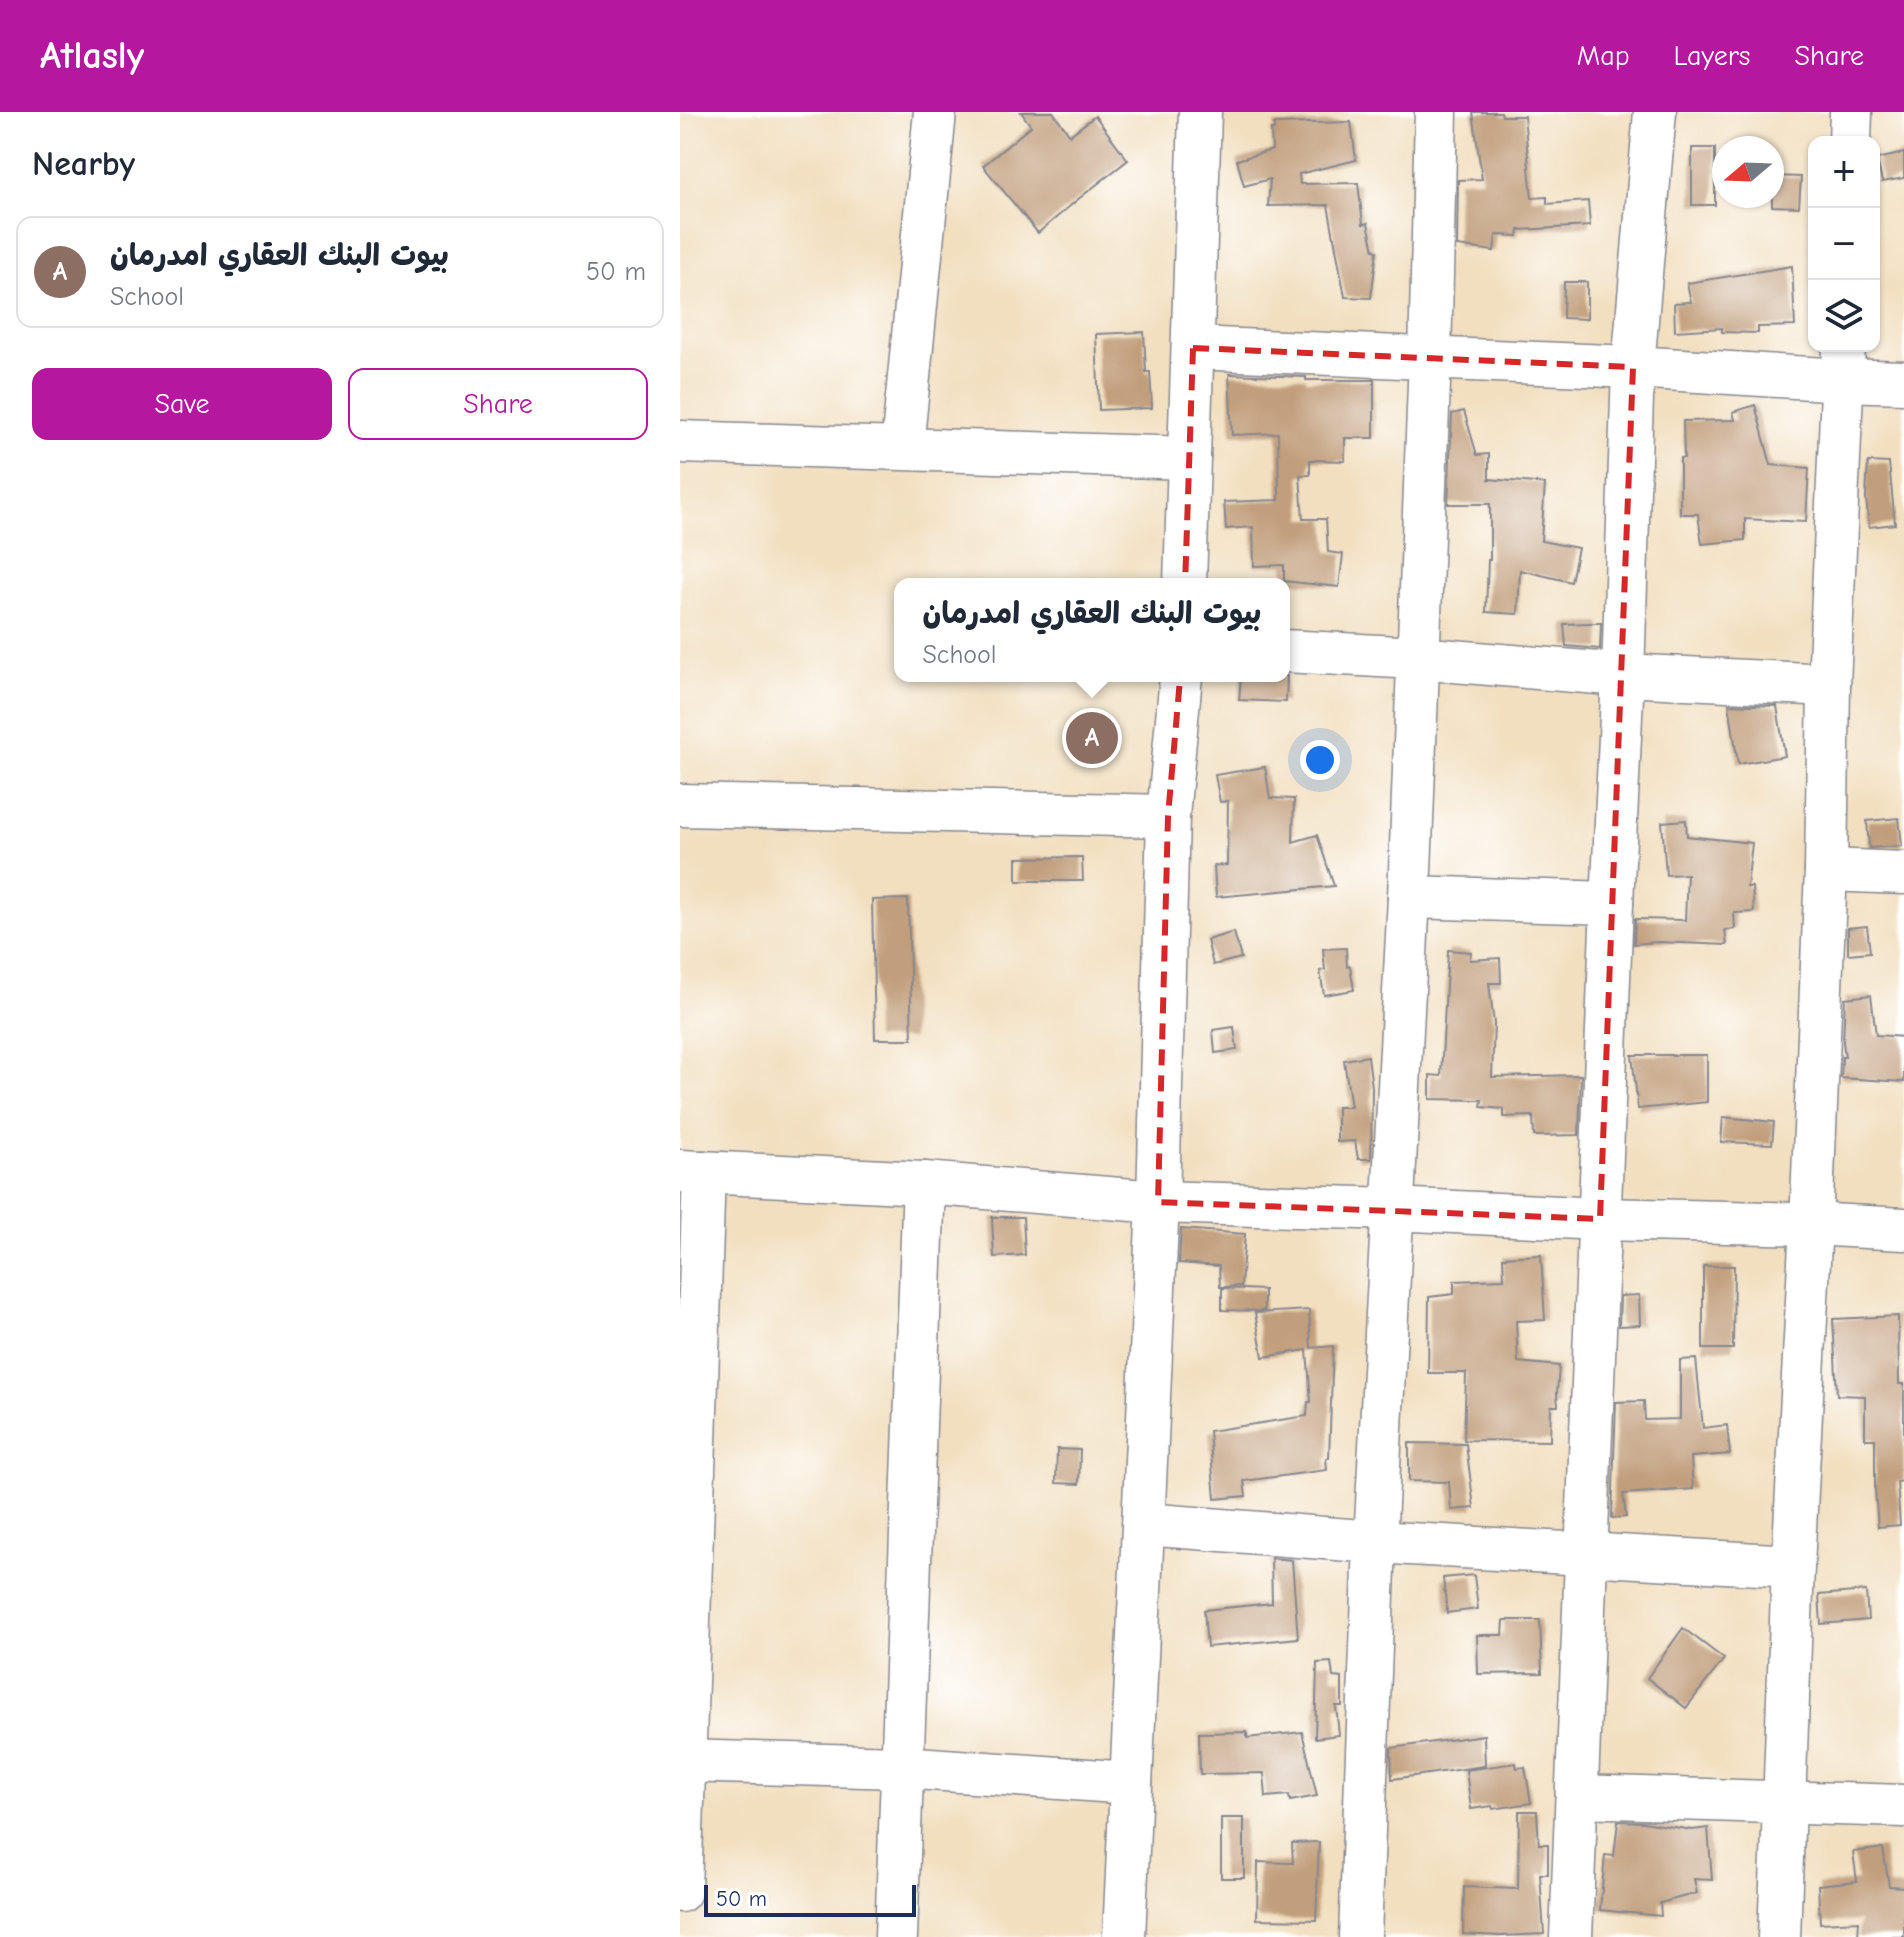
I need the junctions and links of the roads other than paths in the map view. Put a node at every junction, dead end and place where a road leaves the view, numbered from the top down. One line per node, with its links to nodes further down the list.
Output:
1 (935, 112): 13 (street)
2 (1200, 112): 7 (street)
3 (1436, 112): 8 (street)
4 (1655, 112): 10 (street)
5 (1851, 112): 6 (street)
6 (1850, 136)
7 (1193, 348): 8 (street); 14 (street)
8 (1430, 358): 10 (street); 17 (street)
9 (1843, 363): 10 (street); 11 (street); 20 (street)
10 (1633, 367): 18 (street)
11 (1904, 382)
12 (680, 442): 13 (street)
13 (902, 448): 14 (street)
14 (1189, 458): 15 (street)
15 (1185, 578)
16 (1290, 651): 17 (street)
17 (1417, 658): 18 (street); 25 (street)
18 (1623, 675): 20 (street); 26 (street)
19 (1180, 682): 22 (street)
20 (1829, 685): 23 (street)
21 (680, 805): 22 (street)
22 (1168, 816): 29 (street)
23 (1826, 870): 24 (street); 32 (street)
24 (1904, 873)
25 (1409, 897): 26 (street); 30 (street)
26 (1612, 903): 31 (street)
27 (692, 1172): 28 (street); 34 (street)
28 (924, 1183): 29 (street); 40 (street)
29 (1158, 1202): 30 (street); 35 (street)
30 (1393, 1209): 31 (street); 36 (street)
31 (1600, 1219): 32 (street); 37 (street)
32 (1811, 1224): 33 (street); 38 (street)
33 (1904, 1229)
34 (686, 1497): 39 (street)
35 (1144, 1524): 36 (street); 41 (street)
36 (1375, 1542): 37 (street); 48 (street)
37 (1585, 1554): 38 (street); 42 (street)
38 (1793, 1566): 43 (street)
39 (682, 1762): 40 (street); 45 (street)
40 (901, 1767): 41 (street); 46 (street)
41 (1131, 1783): 47 (street)
42 (1577, 1796): 43 (street); 49 (street)
43 (1784, 1802): 44 (street); 50 (street)
44 (1904, 1806)
45 (680, 1891)
46 (896, 1937)
47 (1124, 1937)
48 (1360, 1937)
49 (1571, 1937)
50 (1779, 1937)

